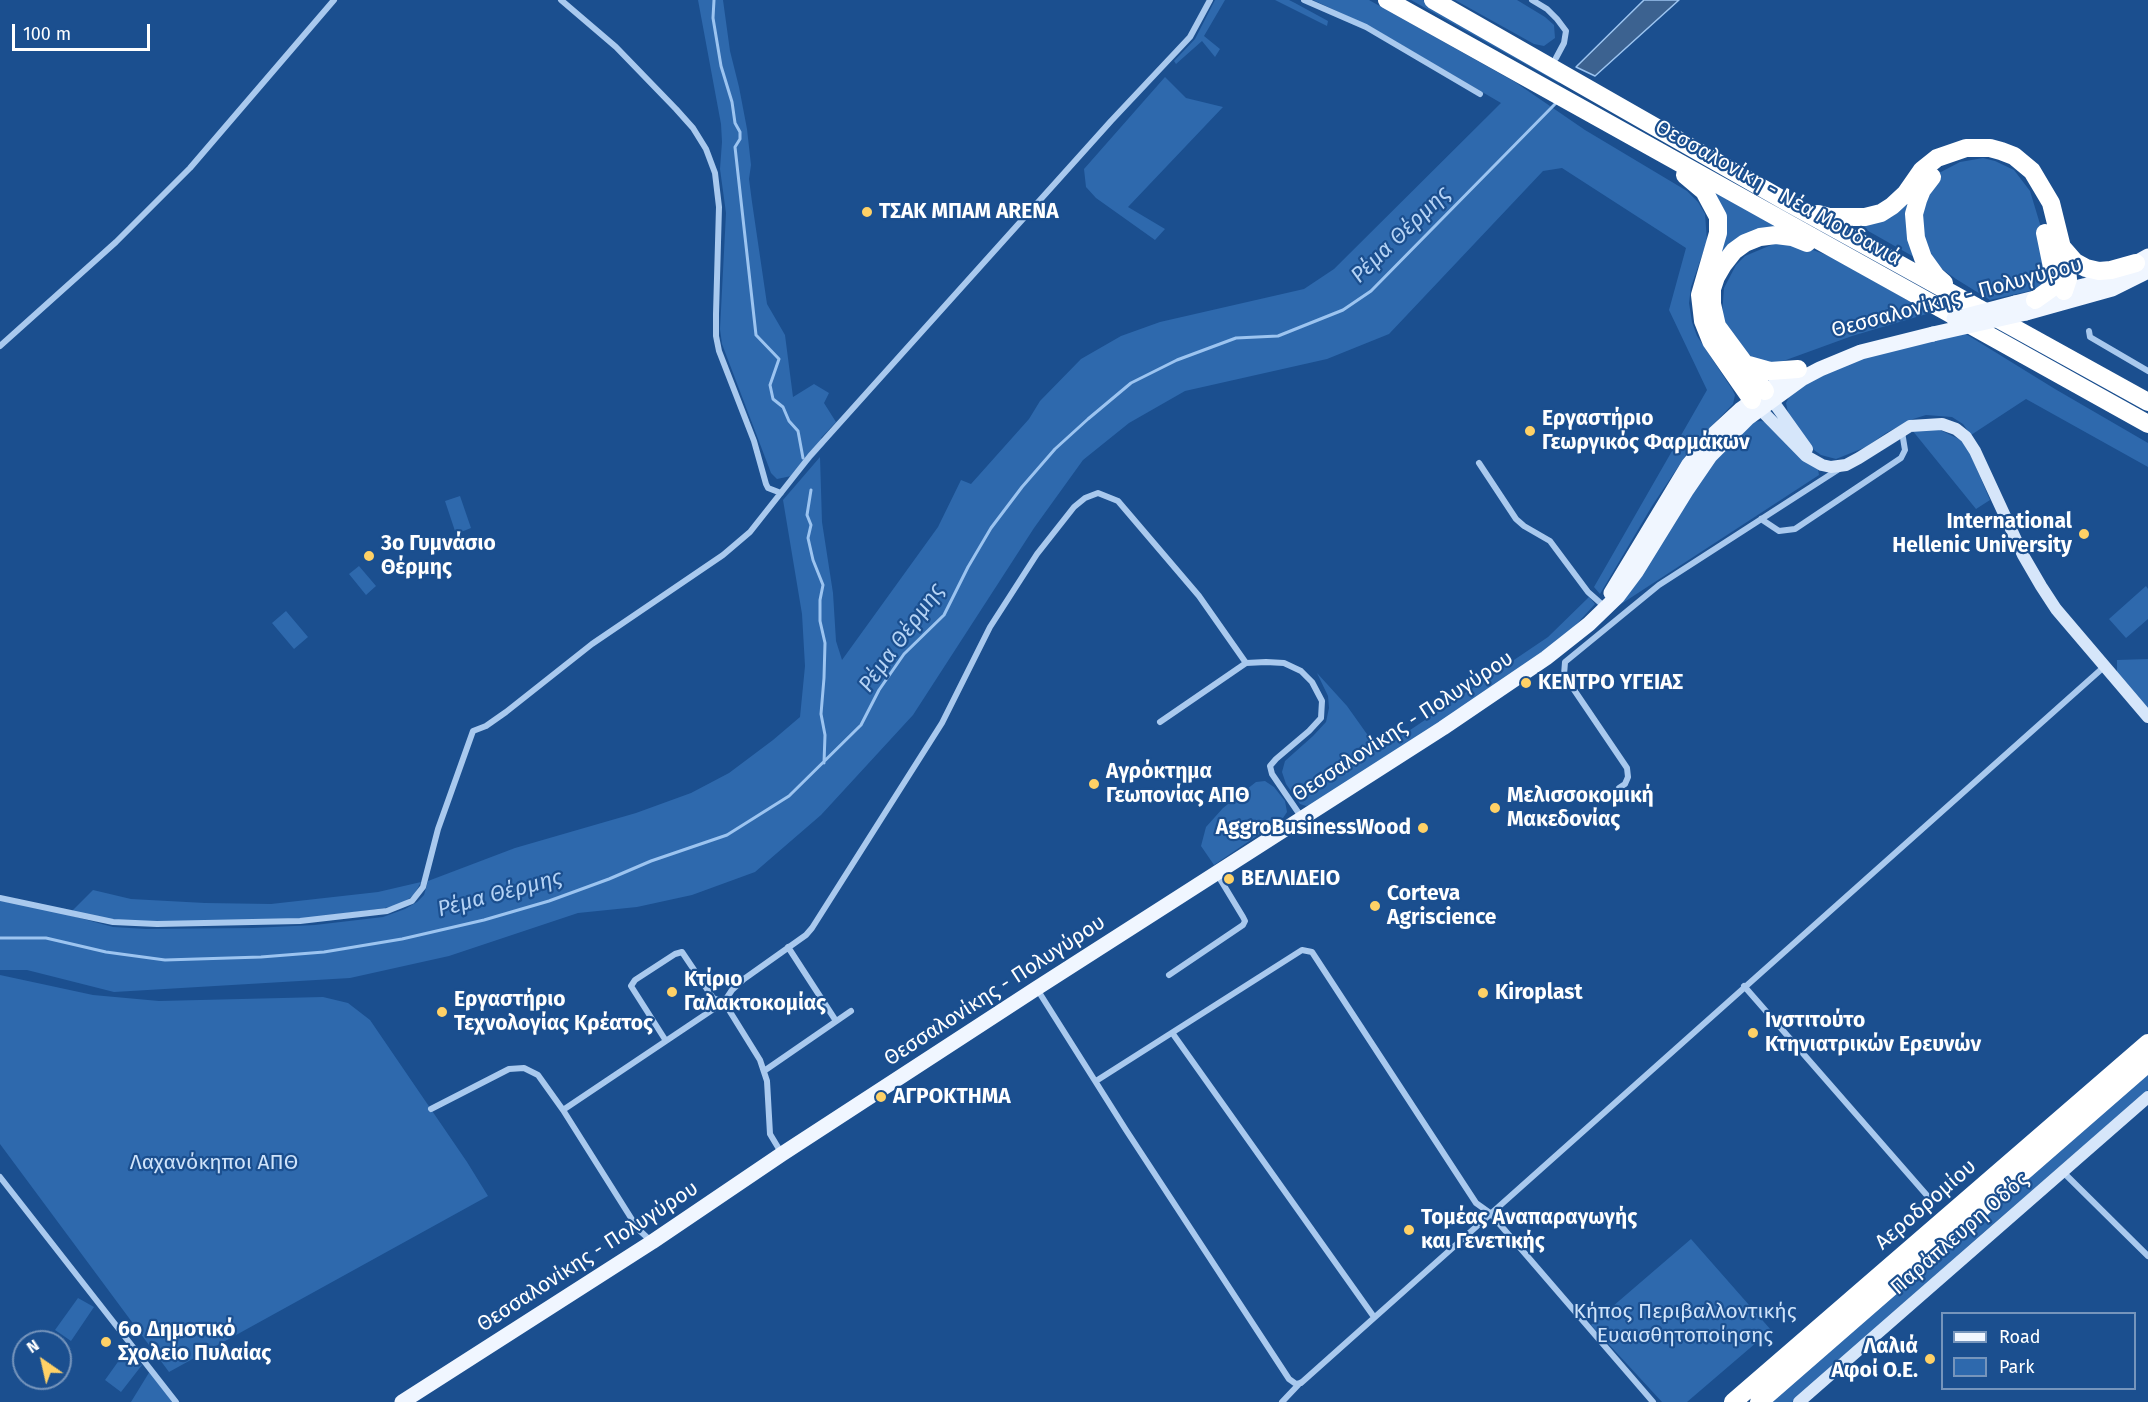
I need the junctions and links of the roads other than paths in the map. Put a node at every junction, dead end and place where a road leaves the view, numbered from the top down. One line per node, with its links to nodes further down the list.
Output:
1 (334, 0): 21 (street)
2 (561, 0): 31 (street)
3 (1210, 0): 31 (street)
4 (1304, 0): 9 (street)
5 (1387, 0): 10 (highway, Θεσσαλονίκη - Νέα Μουδανιά)
6 (1432, 0): 8 (highway, Θεσσαλονίκη - Νέα Μουδανιά)
7 (1532, 0): 8 (street)
8 (1557, 64): 11 (highway, Θεσσαλονίκη - Νέα Μουδανιά)
9 (1480, 94)
10 (1630, 135): 13 (highway, Θεσσαλονίκη - Νέα Μουδανιά); 25 (highway)
11 (1785, 201): 12 (highway); 17 (highway, Θεσσαλονίκη - Νέα Μουδανιά)
12 (2059, 242): 14 (highway); 15 (highway)
13 (1848, 258): 22 (highway); 27 (highway, Θεσσαλονίκη - Νέα Μουδανιά)
14 (2144, 263): 15 (main road, Θεσσαλονίκης - Πολυγύρου); 16 (main road, Θεσσαλονίκης - Πολυγύρου)
15 (2059, 284): 16 (main road); 17 (highway); 18 (highway)
16 (2082, 298): 18 (main road, Θεσσαλονίκης - Πολυγύρου)
17 (1964, 299): 26 (highway, Θεσσαλονίκη - Νέα Μουδανιά)
18 (2031, 306): 19 (main road, Θεσσαλονίκης - Πολυγύρου, bridge)
19 (1932, 329): 23 (main road, Θεσσαλονίκης - Πολυγύρου); 25 (main road, Θεσσαλονίκης - Πολυγύρου)
20 (2089, 331): 24 (street)
21 (0, 346)
22 (1744, 363): 23 (highway); 25 (highway)
23 (1798, 369): 25 (main road, Θεσσαλονίκης - Πολυγύρου)
24 (2148, 371)
25 (1762, 400): 30 (street); 33 (main road, Θεσσαλονίκης - Πολυγύρου)
26 (2148, 402)
27 (2148, 424)
28 (1902, 431): 30 (street); 32 (street); 35 (street)
29 (1479, 463): 33 (street)
30 (1846, 465): 32 (street)
31 (781, 494): 41 (street)
32 (1761, 519): 38 (street)
33 (1605, 607): 39 (main road, Θεσσαλονίκης - Πολυγύρου)
34 (1246, 663): 37 (street); 39 (street); 42 (street)
35 (2104, 666): 36 (street); 44 (street)
36 (2148, 717)
37 (1160, 722)
38 (1619, 788)
39 (1303, 818): 40 (main road, Θεσσαλονίκης - Πολυγύρου)
40 (1217, 873): 43 (street); 45 (main road, Θεσσαλονίκης - Πολυγύρου)
41 (0, 898)
42 (788, 947): 46 (street); 48 (street)
43 (1169, 975)
44 (1743, 986): 61 (street); 62 (street)
45 (1037, 988): 54 (street); 58 (main road, Θεσσαλονίκης - Πολυγύρου)
46 (724, 1002): 50 (street); 50 (street); 53 (street)
47 (851, 1011): 48 (street)
48 (836, 1021): 53 (street)
49 (1173, 1034): 54 (street); 62 (street); 65 (street)
50 (666, 1041): 57 (street)
51 (2148, 1043): 71 (highway, Αεροδρομίου)
52 (2148, 1063): 72 (highway, Αεροδρομίου)
53 (764, 1071): 58 (street)
54 (1096, 1081): 66 (street)
55 (2148, 1097): 59 (street, Παράπλευρη Οδός)
56 (431, 1109): 57 (street)
57 (563, 1110): 63 (street)
58 (782, 1154): 63 (main road, Θεσσαλονίκης - Πολυγύρου)
59 (2062, 1171): 64 (street); 73 (street, Παράπλευρη Οδός)
60 (0, 1177): 67 (street)
61 (1930, 1200)
62 (1490, 1213): 65 (street); 70 (street)
63 (652, 1242): 68 (main road, Θεσσαλονίκης - Πολυγύρου)
64 (2148, 1256)
65 (1374, 1317): 66 (street)
66 (1300, 1383): 69 (street)
67 (176, 1402)
68 (402, 1402)
69 (1282, 1402)
70 (1653, 1402)
71 (1733, 1402)
72 (1759, 1402)
73 (1799, 1402)

